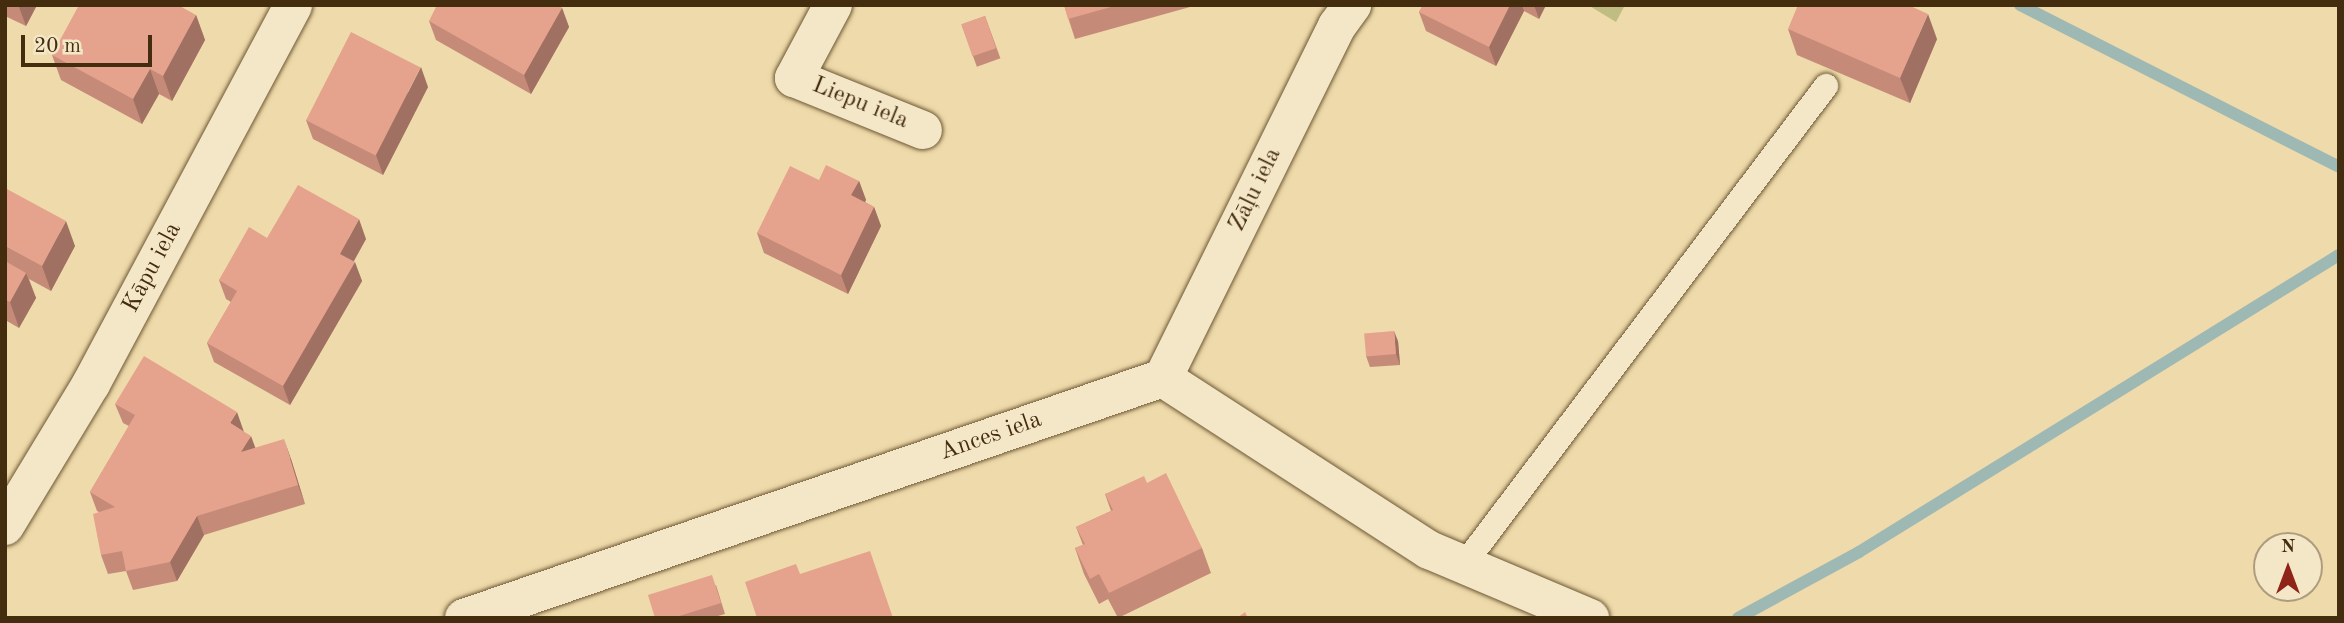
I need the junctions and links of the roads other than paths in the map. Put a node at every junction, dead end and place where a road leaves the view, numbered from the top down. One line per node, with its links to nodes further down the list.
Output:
1 (293, 5): 7 (street, Kāpu iela)
2 (833, 5): 5 (street, Liepu iela)
3 (1352, 5): 6 (street, Zāļu iela)
4 (1826, 86): 8 (lane)
5 (923, 130)
6 (1163, 378): 8 (street); 9 (street, Ances iela)
7 (5, 526)
8 (1473, 571): 10 (street)
9 (464, 618)
10 (1590, 618)

